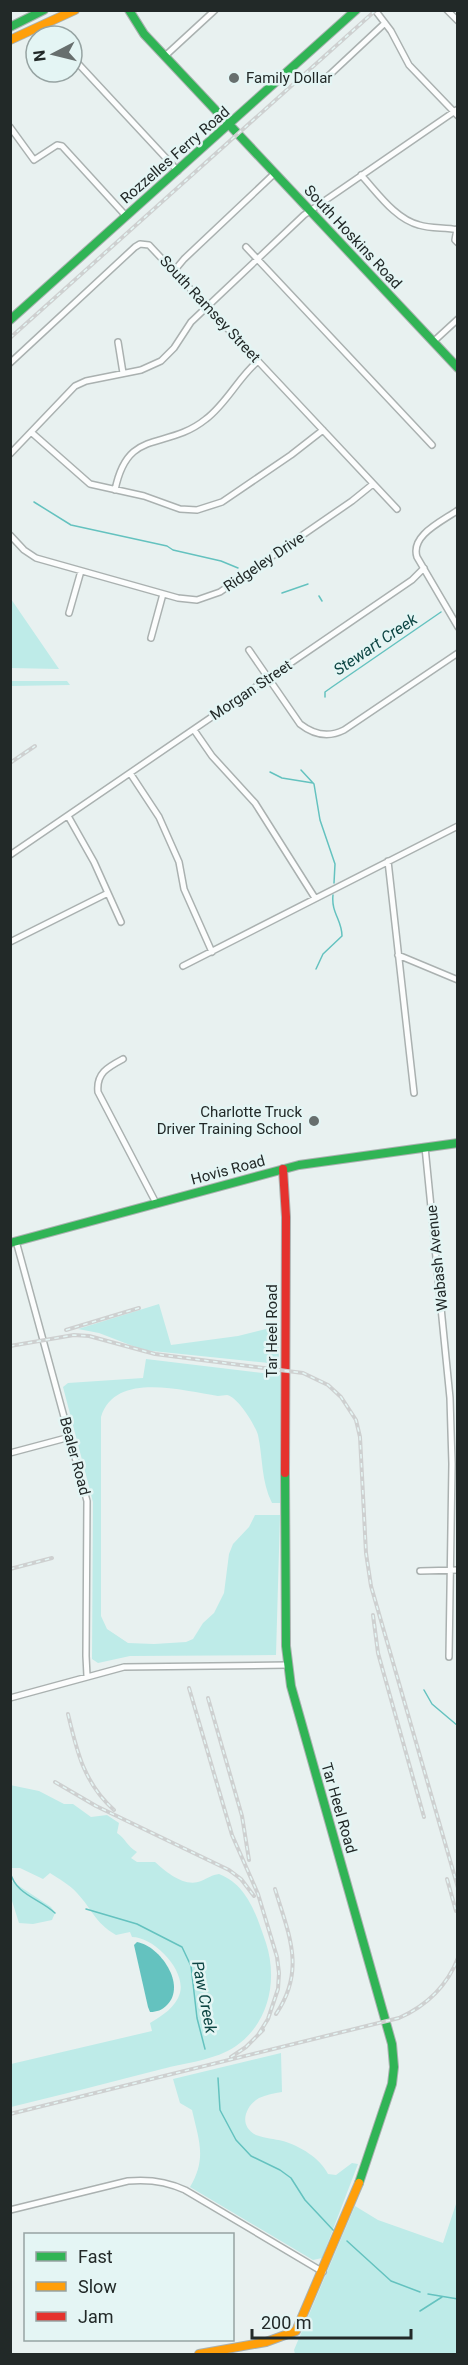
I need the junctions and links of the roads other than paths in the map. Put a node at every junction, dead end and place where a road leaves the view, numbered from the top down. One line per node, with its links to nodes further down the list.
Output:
1 (44, 10): 8 (main road)
2 (75, 10): 11 (main road)
3 (129, 10): 15 (main road, South Hoskins Road)
4 (215, 10): 15 (street)
5 (356, 10): 19 (main road, Rozzelles Ferry Road)
6 (375, 10): 10 (street)
7 (447, 10): 9 (street)
8 (34, 13): 12 (main road)
9 (458, 21)
10 (385, 23): 17 (street); 18 (street)
11 (46, 24)
12 (10, 27)
13 (24, 34): 14 (main road)
14 (10, 40)
15 (165, 56): 19 (main road, South Hoskins Road)
16 (84, 70): 21 (street)
17 (323, 81)
18 (456, 113): 23 (street)
19 (229, 125): 21 (main road, Rozzelles Ferry Road); 22 (main road, South Hoskins Road)
20 (10, 127): 25 (street)
21 (178, 171): 25 (main road, Rozzelles Ferry Road)
22 (275, 173): 24 (main road, South Hoskins Road); 30 (street)
23 (361, 175): 24 (street); 26 (street)
24 (310, 210): 29 (street); 35 (main road, South Hoskins Road)
25 (126, 216): 33 (main road, Rozzelles Ferry Road)
26 (457, 230): 27 (street)
27 (458, 243)
28 (246, 247): 29 (street)
29 (257, 258): 31 (street); 42 (street)
30 (174, 270): 31 (street, South Ramsey Street); 37 (street, South Ramsey Street)
31 (207, 306): 36 (street, South Ramsey Street); 39 (street)
32 (458, 318): 35 (street)
33 (10, 320)
34 (118, 342): 39 (street)
35 (433, 342): 38 (main road, South Hoskins Road)
36 (258, 361): 40 (street, South Ramsey Street); 45 (street)
37 (10, 363)
38 (458, 368)
39 (123, 373): 41 (street)
40 (323, 430): 44 (street, South Ramsey Street); 45 (street)
41 (31, 432): 43 (street); 45 (street)
42 (432, 446)
43 (10, 454)
44 (373, 484): 46 (street, South Ramsey Street); 51 (street, Ridgeley Drive)
45 (115, 490)
46 (397, 509)
47 (458, 510): 49 (street)
48 (10, 535): 50 (street, Ridgeley Drive)
49 (424, 568): 53 (street); 57 (street, Morgan Street)
50 (81, 571): 51 (street, Ridgeley Drive); 52 (street)
51 (163, 594): 54 (street)
52 (69, 613)
53 (458, 627)
54 (151, 638)
55 (249, 650): 57 (street)
56 (458, 652): 57 (street)
57 (268, 678): 58 (street, Morgan Street)
58 (194, 730): 59 (street, Morgan Street); 65 (street)
59 (130, 773): 60 (street, Morgan Street); 68 (street)
60 (68, 816): 62 (street, Morgan Street); 64 (street)
61 (458, 826): 63 (street)
62 (10, 855)
63 (388, 861): 65 (street); 69 (street)
64 (108, 894): 66 (street); 67 (street)
65 (315, 898): 68 (street)
66 (121, 922)
67 (10, 942)
68 (212, 952): 70 (street)
69 (398, 955): 71 (street); 73 (street)
70 (183, 966)
71 (458, 980)
72 (123, 1059): 77 (street)
73 (414, 1093)
74 (458, 1143): 75 (main road, Hovis Road)
75 (425, 1147): 76 (main road, Hovis Road); 81 (street, Wabash Avenue)
76 (283, 1169): 77 (main road, Hovis Road); 85 (main road, Tar Heel Road)
77 (156, 1203): 78 (main road, Hovis Road)
78 (13, 1242): 79 (street, Bealer Road)
79 (70, 1437): 80 (street); 86 (street, Bealer Road)
80 (10, 1453)
81 (450, 1570): 82 (street); 83 (street); 84 (street, Wabash Avenue)
82 (458, 1570)
83 (420, 1571)
84 (449, 1657)
85 (288, 1665): 86 (street); 89 (main road, Tar Heel Road)
86 (87, 1676): 87 (street)
87 (10, 1698)
88 (10, 2210): 89 (street)
89 (323, 2272): 90 (main road, Tar Heel Road)
90 (199, 2355)

